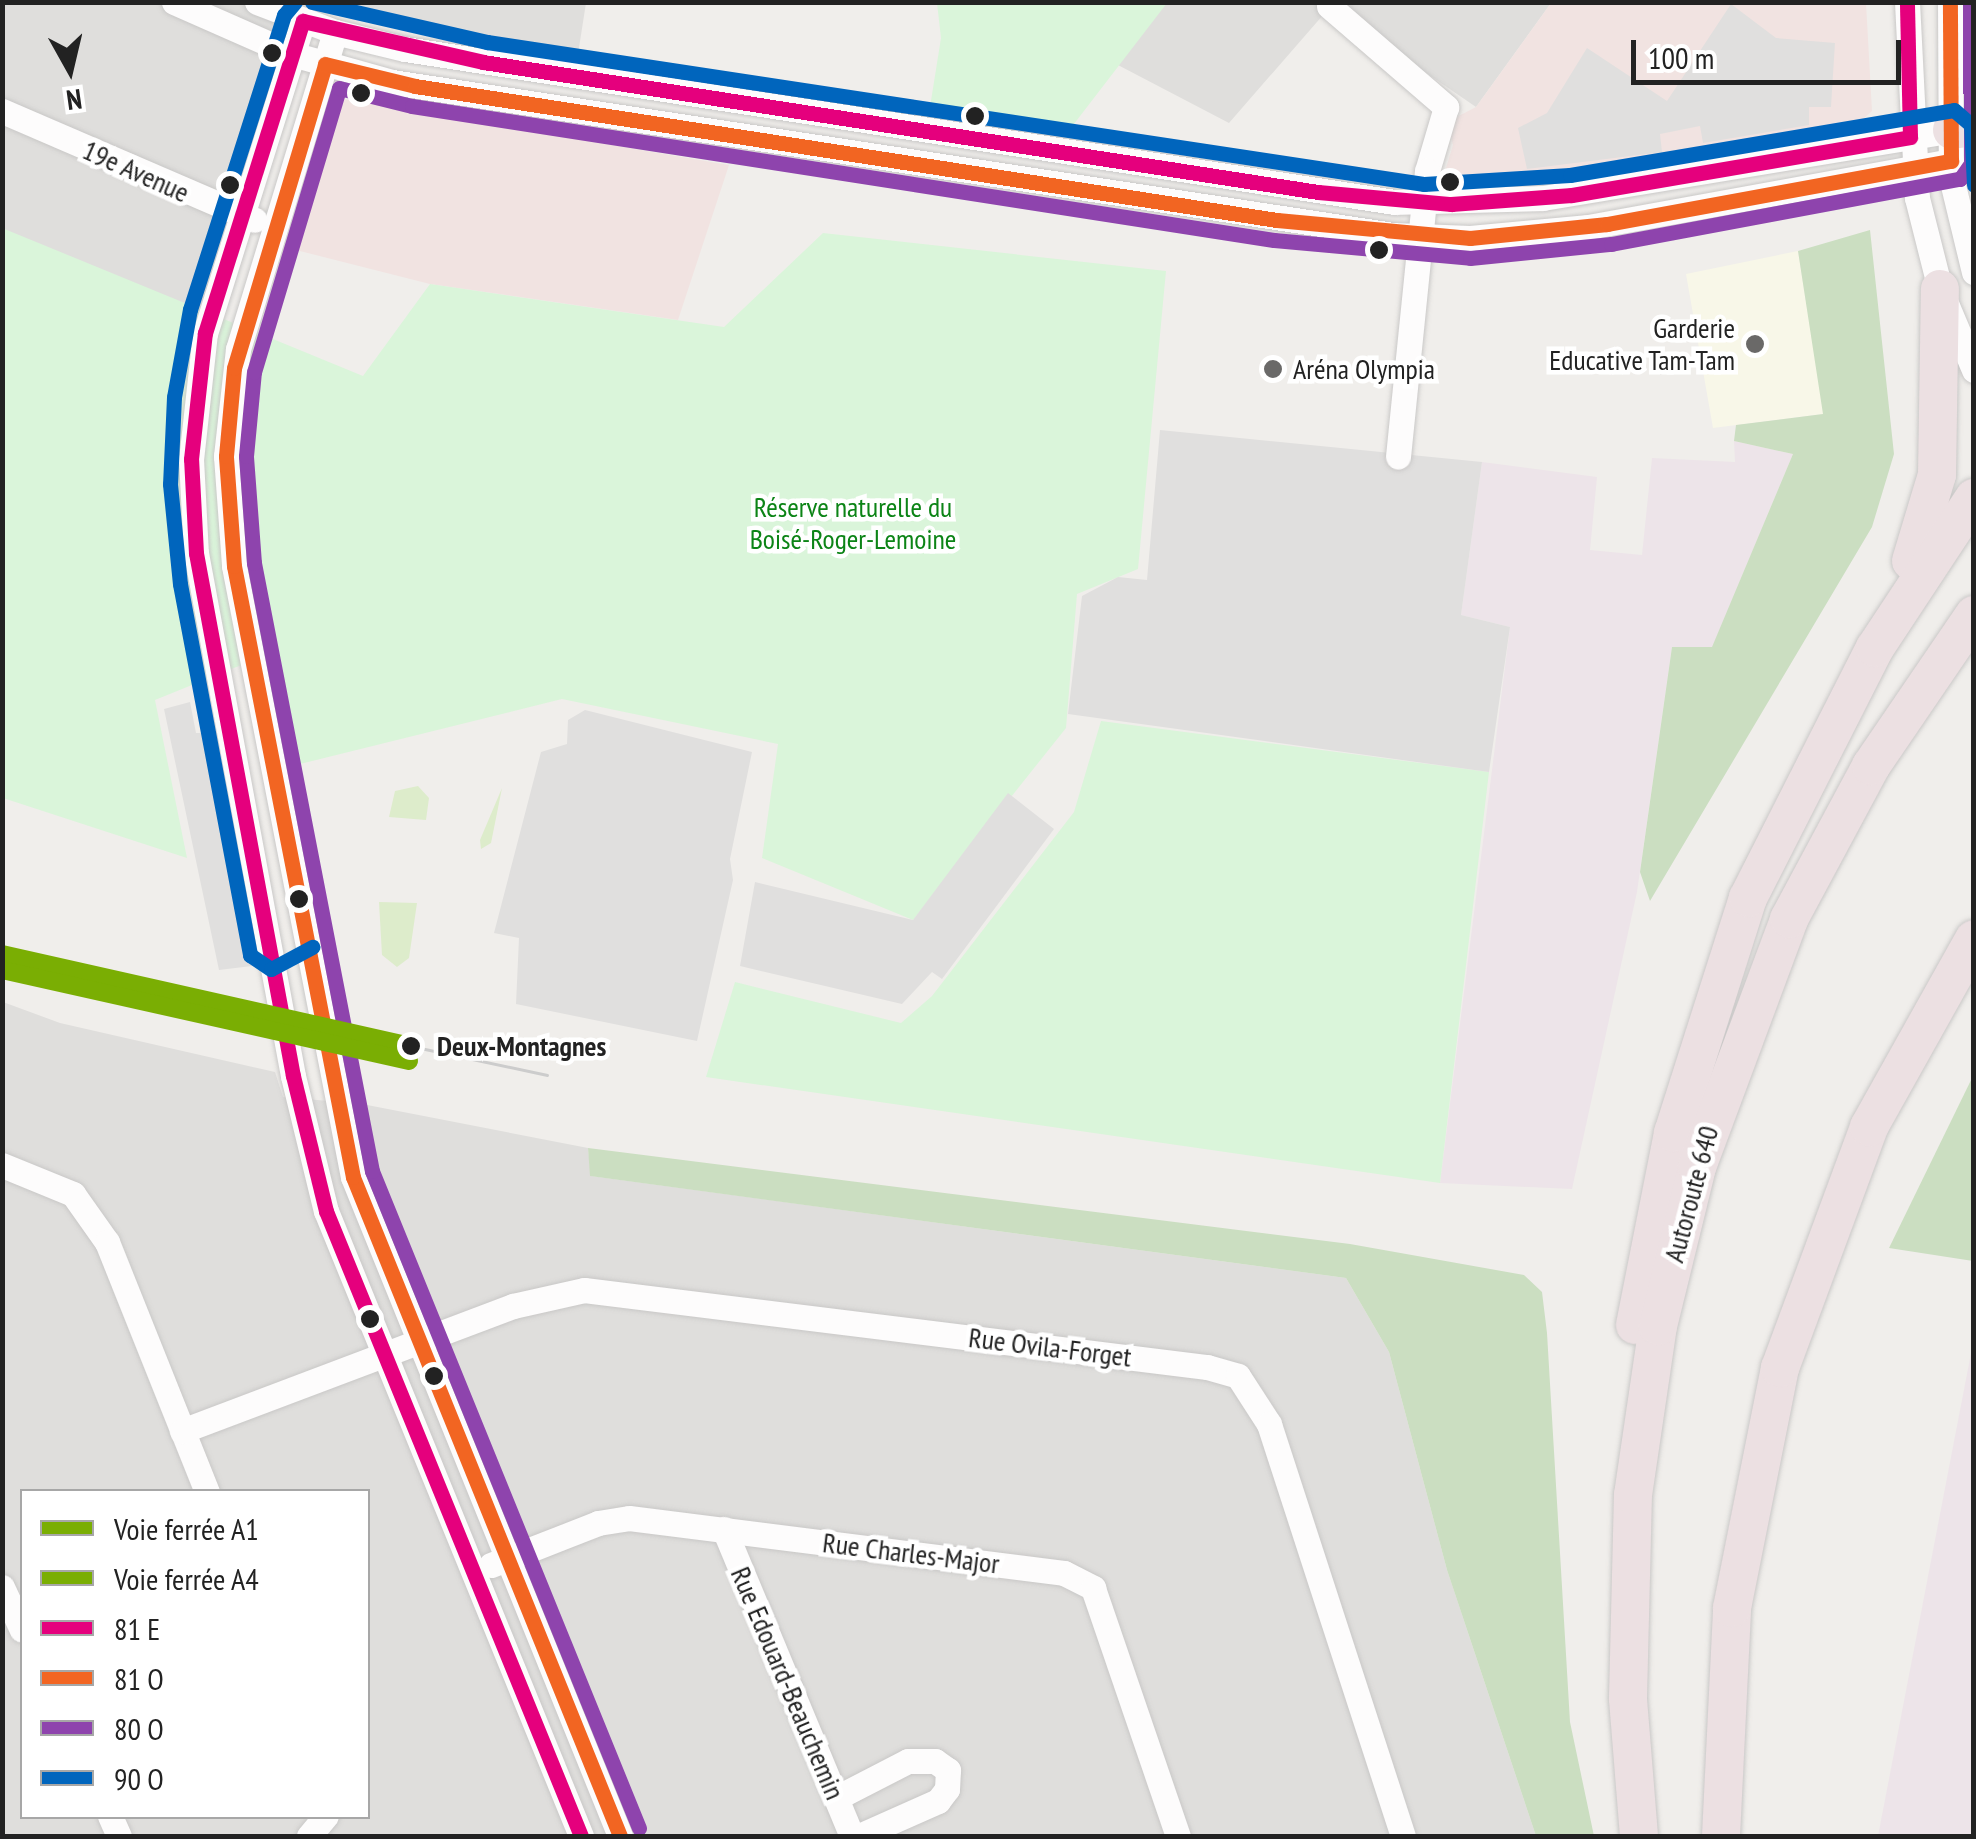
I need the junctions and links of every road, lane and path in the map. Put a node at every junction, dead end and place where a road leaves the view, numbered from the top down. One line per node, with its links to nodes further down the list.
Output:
1 (174, 2): 8 (street)
2 (257, 2): 6 (street)
3 (1907, 2): 11 (street)
4 (1950, 2): 12 (street)
5 (1330, 6): 14 (street)
6 (303, 21): 7 (street); 8 (street)
7 (335, 32): 9 (street); 14 (street)
8 (292, 54): 9 (street); 15 (street)
9 (326, 64): 16 (street); 17 (street)
10 (2, 111): 15 (street, 19e Avenue)
11 (1910, 138): 12 (street); 13 (street); 14 (street)
12 (1959, 139): 13 (street); 18 (street)
13 (1912, 167): 17 (street); 18 (street)
14 (1423, 204): 17 (street)
15 (238, 214): 16 (street, 19e Avenue); 28 (street)
16 (272, 226): 27 (street)
17 (1421, 237): 20 (street)
18 (1957, 281): 19 (street); 23 (highway)
19 (1974, 370)
20 (1398, 457)
21 (1974, 498): 23 (highway)
22 (1974, 614): 26 (highway, Autoroute 640)
23 (1875, 648): 26 (highway)
24 (1974, 939): 43 (highway)
25 (2, 1165): 29 (street)
26 (1670, 1209): 42 (highway, Autoroute 640)
27 (417, 1344): 28 (street, Rue Ovila-Forget); 32 (street); 41 (street, Rue Ovila-Forget)
28 (383, 1356): 29 (street, Rue Ovila-Forget); 33 (street)
29 (182, 1431): 30 (street)
30 (206, 1489)
31 (724, 1529): 32 (street, Rue Charles-Major); 36 (street, Rue Edouard-Beauchemin); 40 (street, Rue Charles-Major)
32 (506, 1559): 33 (street, Rue Charles-Major); 38 (street)
33 (472, 1572): 37 (street)
34 (2, 1587): 35 (street)
35 (20, 1626)
36 (836, 1798): 39 (street, Rue Edouard-Beauchemin); 39 (street)
37 (582, 1836)
38 (620, 1836)
39 (855, 1836)
40 (1178, 1836)
41 (1402, 1836)
42 (1639, 1836)
43 (1722, 1836)

